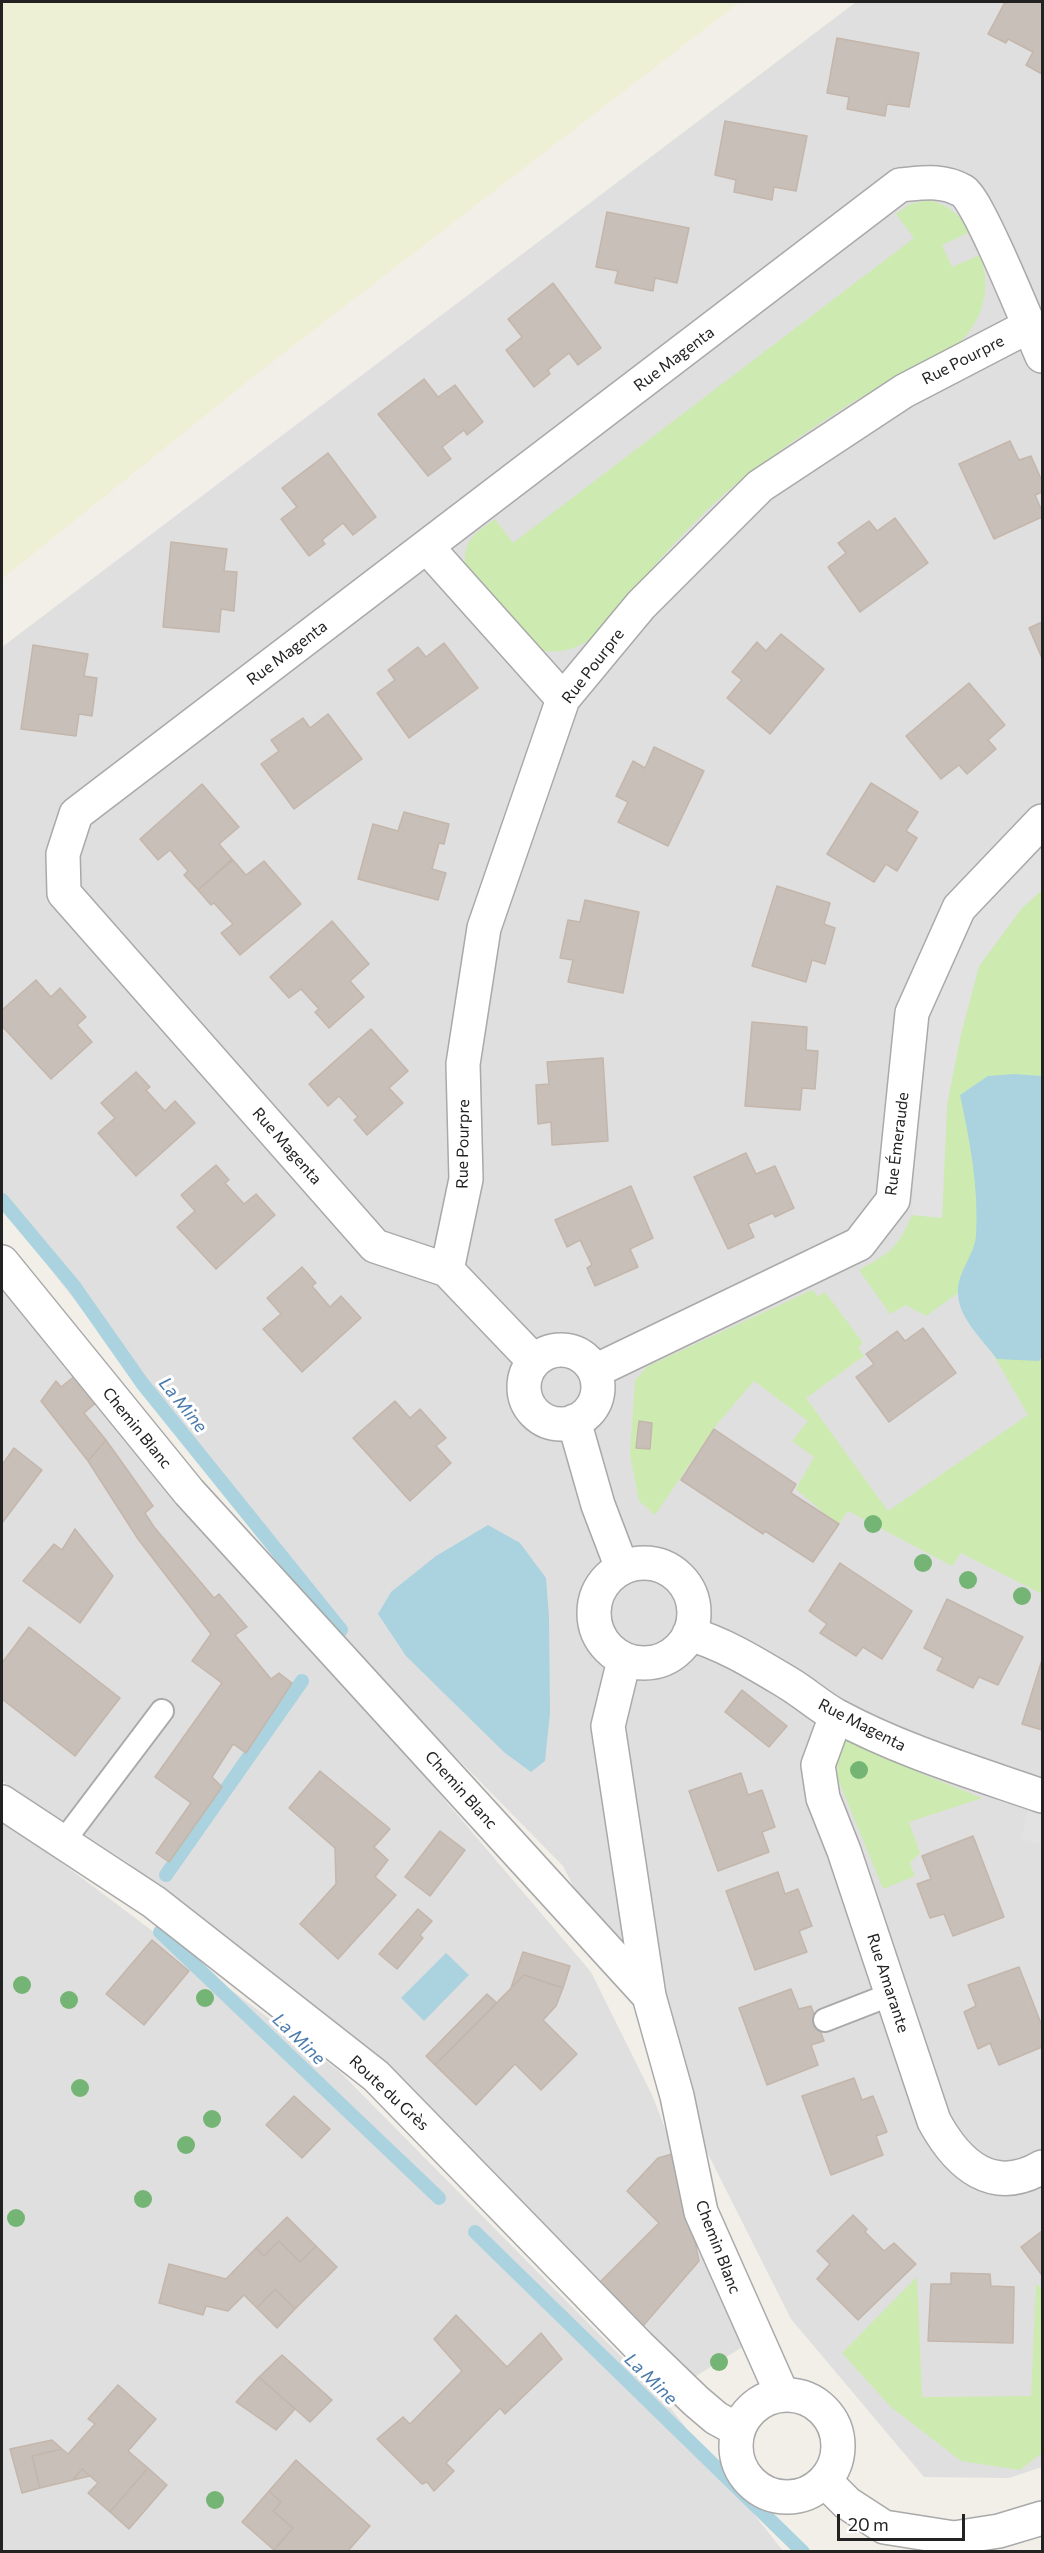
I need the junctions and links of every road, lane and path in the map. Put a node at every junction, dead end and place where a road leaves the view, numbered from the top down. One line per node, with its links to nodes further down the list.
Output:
1 (1029, 326): 2 (street, Rue Magenta); 3 (street, Rue Magenta); 4 (street, Rue Pourpre)
2 (1042, 356)
3 (427, 547): 4 (street); 7 (street, Rue Magenta)
4 (563, 699): 7 (street, Rue Pourpre)
5 (1042, 821): 9 (street, Rue Émeraude)
6 (2, 1262): 20 (street, Chemin Blanc)
7 (447, 1270): 8 (street, Rue Magenta)
8 (534, 1361): 9 (street); 10 (street)
9 (595, 1371): 10 (street)
10 (574, 1421): 11 (street)
11 (622, 1568): 12 (street); 13 (street)
12 (689, 1634): 13 (street); 15 (street, Rue Magenta)
13 (624, 1660): 20 (street)
14 (162, 1712): 18 (lane)
15 (837, 1716): 16 (street, Rue Magenta); 19 (street, Rue Amarante)
16 (1042, 1796)
17 (2, 1802): 18 (street, Route du Grès)
18 (63, 1842): 24 (street, Route du Grès)
19 (892, 1994): 21 (lane); 22 (street, Rue Amarante)
20 (649, 1996): 23 (street, Chemin Blanc)
21 (825, 2020)
22 (1042, 2167)
23 (782, 2394): 24 (street); 25 (street)
24 (738, 2430): 25 (street)
25 (825, 2481): 27 (street)
26 (1042, 2518): 27 (street)
27 (954, 2545)

